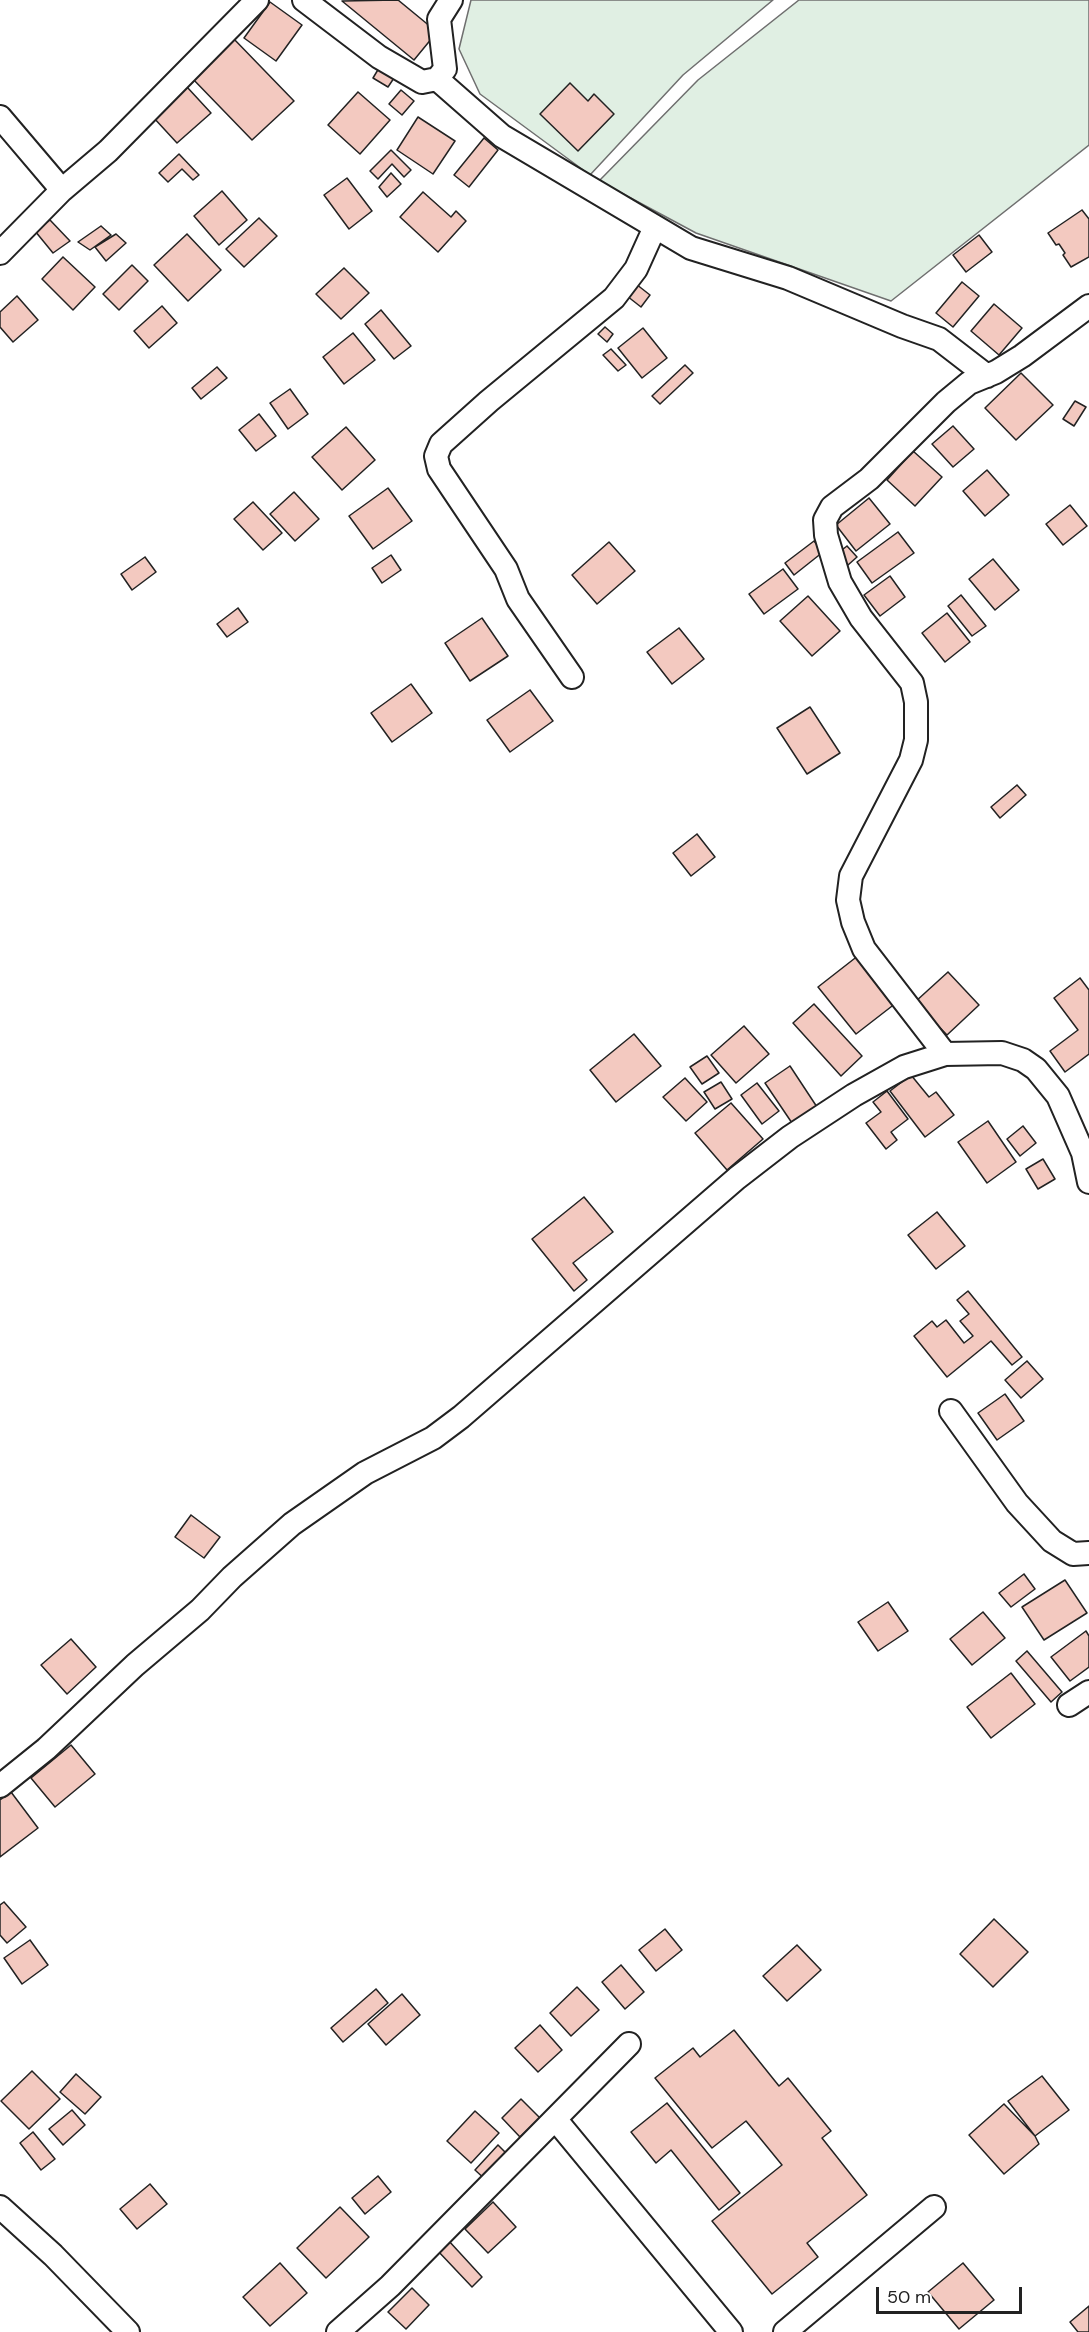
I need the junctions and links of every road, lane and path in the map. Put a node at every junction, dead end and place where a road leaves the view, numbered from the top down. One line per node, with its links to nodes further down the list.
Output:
1 (257, 0): 6 (street)
2 (304, 0): 4 (street)
3 (451, 0): 4 (street)
4 (437, 79): 7 (street)
5 (0, 117): 6 (street)
6 (62, 190): 8 (street)
7 (655, 227): 10 (street); 11 (street)
8 (0, 253)
9 (1089, 306): 10 (street)
10 (987, 376): 12 (street)
11 (572, 677)
12 (945, 1054): 13 (street); 18 (street)
13 (1089, 1182)
14 (951, 1411): 15 (street)
15 (1089, 1553)
16 (1089, 1692): 17 (street)
17 (1069, 1705)
18 (0, 1786)
19 (629, 2044): 20 (street)
20 (556, 2120): 24 (street); 25 (street)
21 (0, 2207): 23 (street)
22 (934, 2207): 26 (street)
23 (128, 2332)
24 (338, 2332)
25 (731, 2332)
26 (785, 2332)

